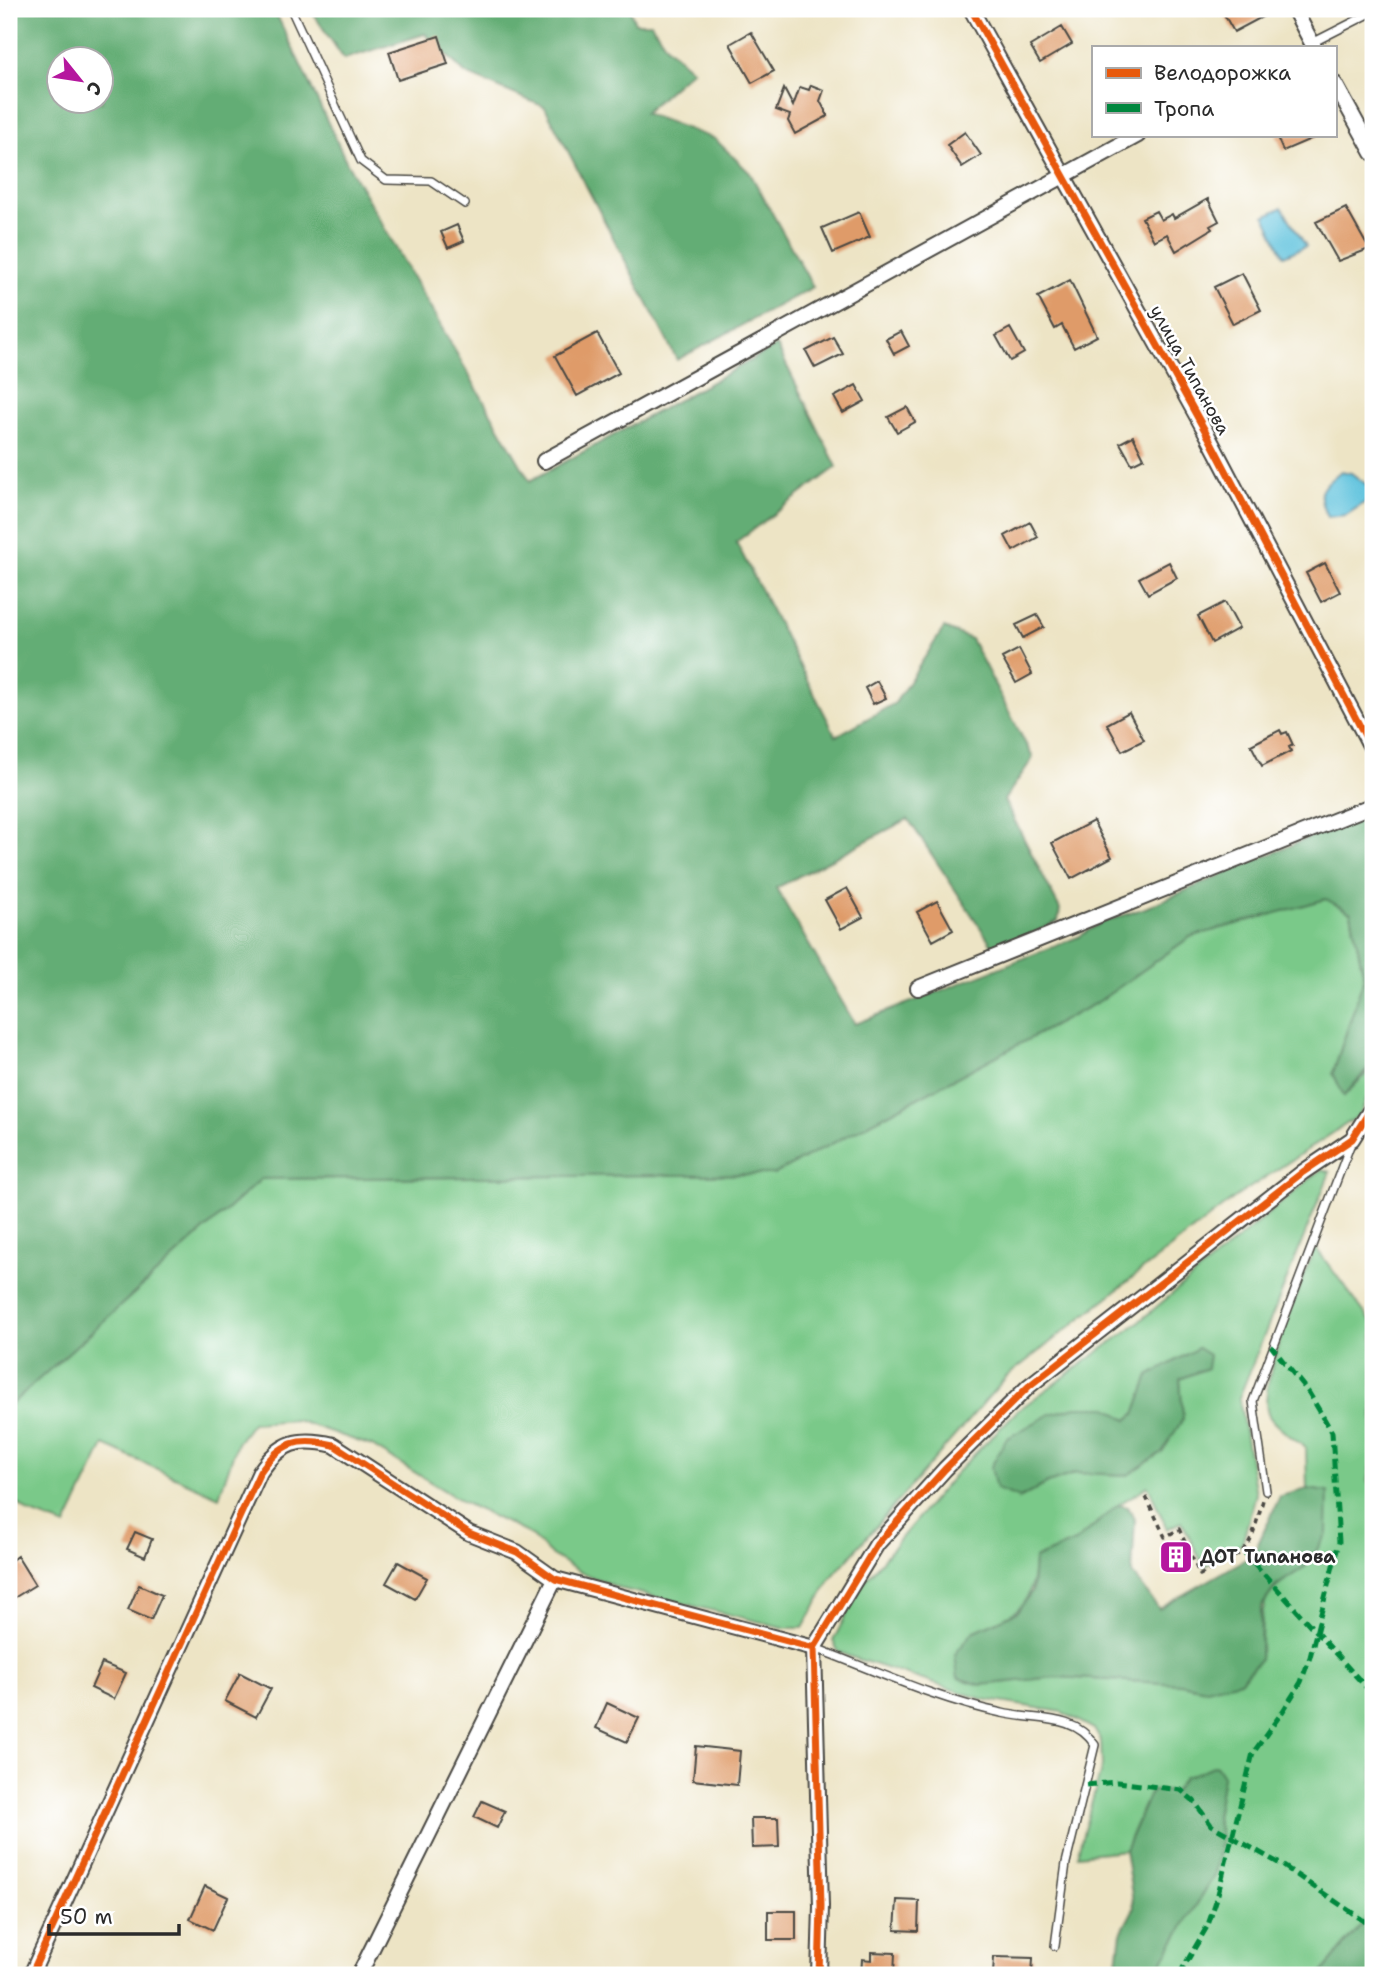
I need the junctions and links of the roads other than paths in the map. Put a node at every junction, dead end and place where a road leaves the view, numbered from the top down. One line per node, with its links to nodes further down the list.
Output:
1 (291, 9): 10 (lane)
2 (971, 9): 9 (street, улица Типанова)
3 (1294, 9): 5 (street)
4 (1373, 12): 5 (lane)
5 (1310, 46)
6 (1336, 86): 8 (street)
7 (1136, 136): 9 (street)
8 (1373, 153)
9 (1063, 174): 11 (street); 12 (street, улица Типанова)
10 (464, 204)
11 (544, 461)
12 (1373, 751)
13 (1373, 805): 14 (street)
14 (918, 988)
15 (1373, 1106): 16 (street)
16 (1352, 1139): 17 (lane); 19 (street)
17 (1266, 1492)
18 (555, 1579): 19 (street); 21 (street); 22 (street)
19 (814, 1648): 20 (lane); 23 (street)
20 (1055, 1947)
21 (31, 1975)
22 (359, 1975)
23 (819, 1975)

